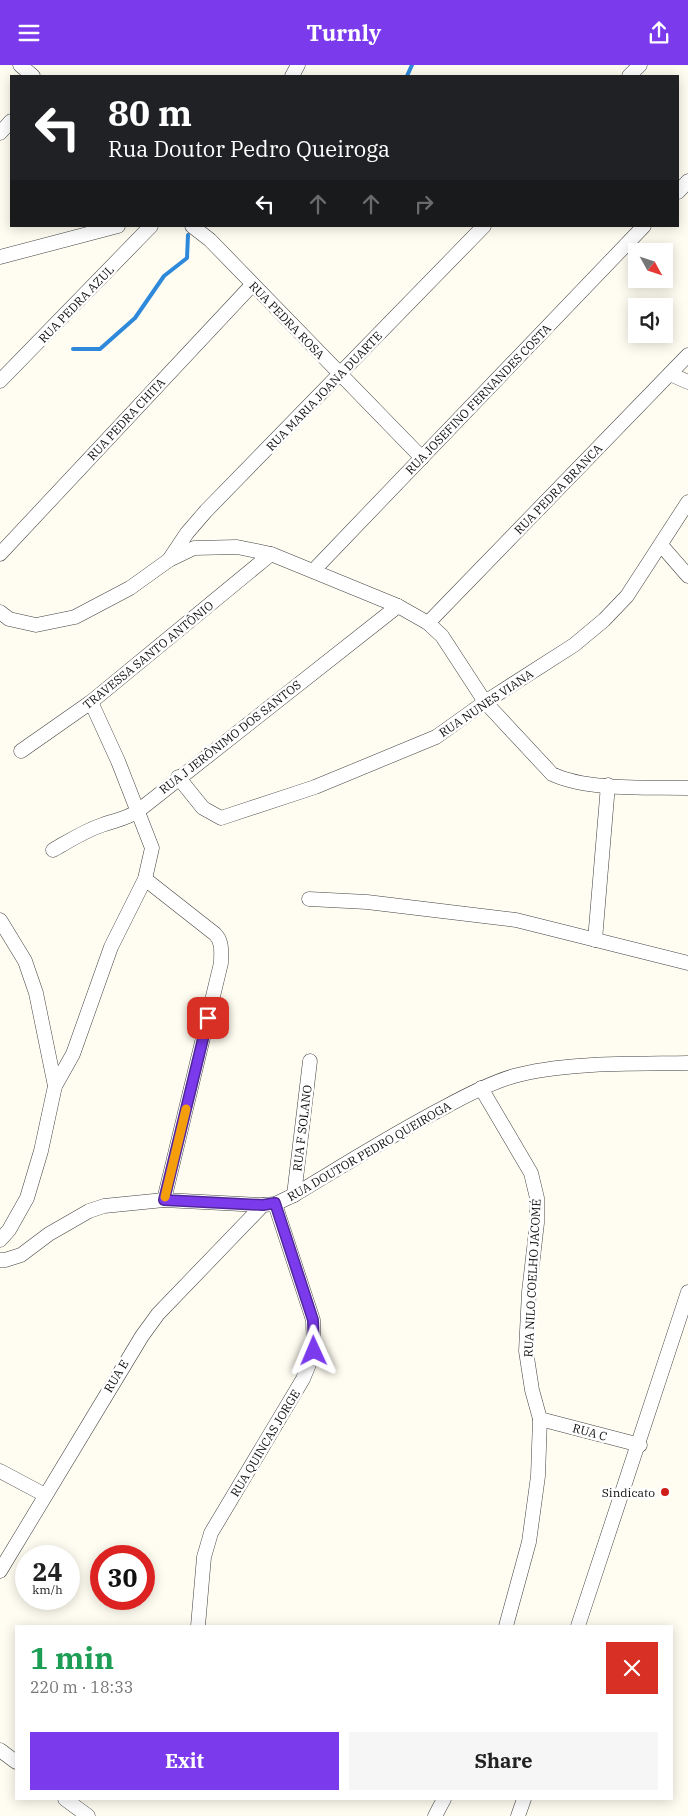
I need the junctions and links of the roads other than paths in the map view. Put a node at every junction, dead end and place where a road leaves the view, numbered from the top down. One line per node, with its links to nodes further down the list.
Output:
1 (20, 65): 3 (street)
2 (640, 65): 4 (street)
3 (32, 75)
4 (630, 75)
5 (10, 122): 6 (street)
6 (0, 133)
7 (688, 181): 8 (street)
8 (679, 191)
9 (114, 227): 14 (street)
10 (150, 227): 19 (street, RUA PEDRA AZUL)
11 (193, 227): 15 (street, RUA PEDRA ROSA)
12 (483, 227): 18 (street, RUA MARIA JOANA DUARTE)
13 (643, 227): 21 (street, RUA JOSEFINO FERNANDES COSTA)
14 (0, 257)
15 (252, 285): 18 (street, RUA PEDRA ROSA); 24 (street, RUA PEDRA CHITA)
16 (688, 355): 17 (street, RUA PEDRA BRANCA)
17 (670, 374): 20 (street); 31 (street, RUA PEDRA BRANCA)
18 (340, 375): 21 (street, RUA PEDRA ROSA); 26 (street, RUA MARIA JOANA DUARTE)
19 (0, 381)
20 (688, 382)
21 (422, 458): 27 (street, RUA JOSEFINO FERNANDES COSTA)
22 (688, 502): 23 (street, RUA NUNES VIANA)
23 (660, 545): 28 (street); 33 (street, RUA NUNES VIANA)
24 (0, 554)
25 (271, 554): 26 (street); 27 (street); 32 (street, TRAVESSA SANTO ANTÔNIO)
26 (168, 560): 30 (street)
27 (312, 571): 29 (street)
28 (688, 576)
29 (398, 606): 31 (street); 35 (street, RUA J JERÔNIMO DOS SANTOS)
30 (0, 612)
31 (428, 623): 33 (street)
32 (91, 702): 34 (street, TRAVESSA SANTO ANTÔNIO); 38 (street)
33 (485, 702): 35 (street, RUA NUNES VIANA); 36 (street)
34 (21, 751)
35 (178, 777): 38 (street, RUA J JERÔNIMO DOS SANTOS)
36 (608, 785): 37 (street); 43 (street)
37 (688, 788)
38 (138, 811): 39 (street, RUA J JERÔNIMO DOS SANTOS); 40 (street)
39 (53, 850)
40 (145, 879): 47 (street); 50 (street)
41 (309, 899): 43 (street)
42 (0, 920): 47 (street)
43 (595, 941): 44 (street)
44 (688, 963)
45 (310, 1061): 49 (street, RUA F SOLANO)
46 (688, 1063): 48 (street, RUA DOUTOR PEDRO QUEIROGA)
47 (55, 1086): 52 (street)
48 (481, 1088): 49 (street, RUA DOUTOR PEDRO QUEIROGA); 55 (street, RUA NILO COELHO JACOMÉ)
49 (294, 1195): 51 (street, RUA DOUTOR PEDRO QUEIROGA)
50 (164, 1200): 51 (street, RUA DOUTOR PEDRO QUEIROGA); 53 (street, RUA DOUTOR PEDRO QUEIROGA)
51 (269, 1204): 58 (street, RUA E); 60 (street, RUA QUINCAS JORGE)
52 (0, 1241)
53 (0, 1259)
54 (688, 1292): 56 (street)
55 (540, 1419): 56 (street, RUA C); 61 (street, RUA NILO COELHO JACOMÉ)
56 (640, 1445): 62 (street)
57 (0, 1471): 58 (street)
58 (45, 1495): 59 (street, RUA E)
59 (0, 1571)
60 (198, 1625)
61 (506, 1625)
62 (578, 1625)
63 (0, 1750): 64 (street)
64 (15, 1761)
65 (66, 1800): 68 (street)
66 (443, 1800): 69 (street)
67 (524, 1800): 70 (street)
68 (88, 1816)
69 (435, 1816)
70 (518, 1816)

